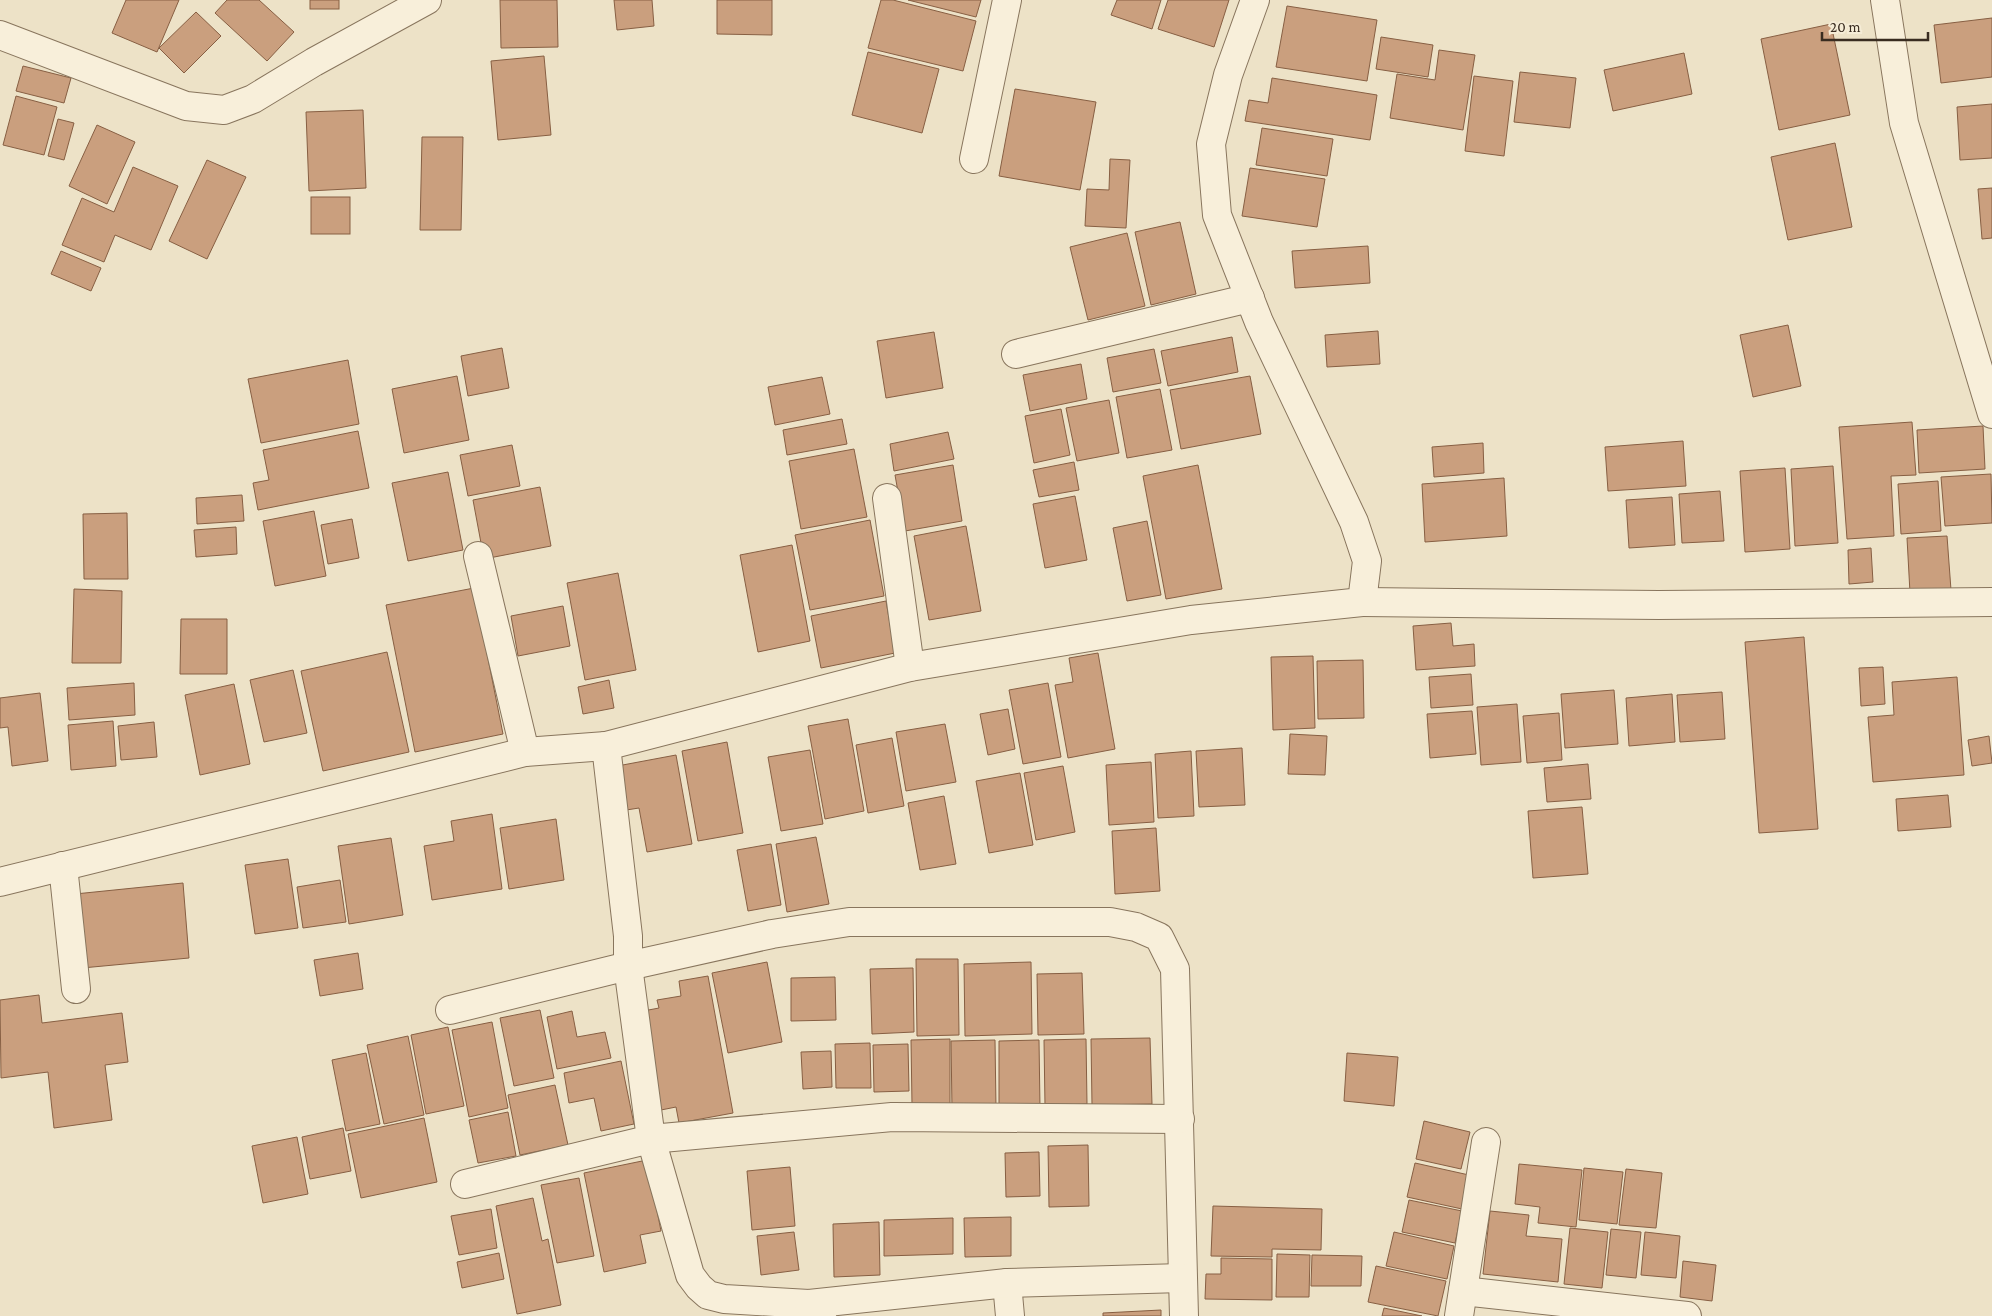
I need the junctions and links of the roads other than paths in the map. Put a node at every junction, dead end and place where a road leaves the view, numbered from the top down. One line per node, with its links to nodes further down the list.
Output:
1 (427, 0): 5 (street)
2 (1007, 0): 6 (street)
3 (1255, 0): 7 (street)
4 (1885, 0): 9 (street)
5 (0, 35)
6 (974, 159)
7 (1250, 298): 8 (street); 12 (street)
8 (1016, 354)
9 (1992, 414)
10 (887, 498): 14 (street)
11 (478, 556): 16 (street)
12 (1362, 602): 13 (street); 14 (street)
13 (1992, 602)
14 (910, 667): 15 (street)
15 (606, 746): 16 (street); 19 (street)
16 (525, 752): 17 (street)
17 (63, 866): 18 (street); 20 (street)
18 (0, 882)
19 (628, 966): 21 (street); 22 (street); 23 (street)
20 (76, 989)
21 (450, 1010)
22 (1180, 1119): 23 (street); 26 (street)
23 (650, 1139): 25 (street); 29 (street)
24 (1486, 1142): 28 (street)
25 (465, 1184)
26 (1182, 1278): 27 (street); 31 (street)
27 (1007, 1284): 29 (street); 30 (street)
28 (1461, 1304): 32 (street)
29 (816, 1310)
30 (1010, 1316)
31 (1184, 1316)
32 (1688, 1316)

